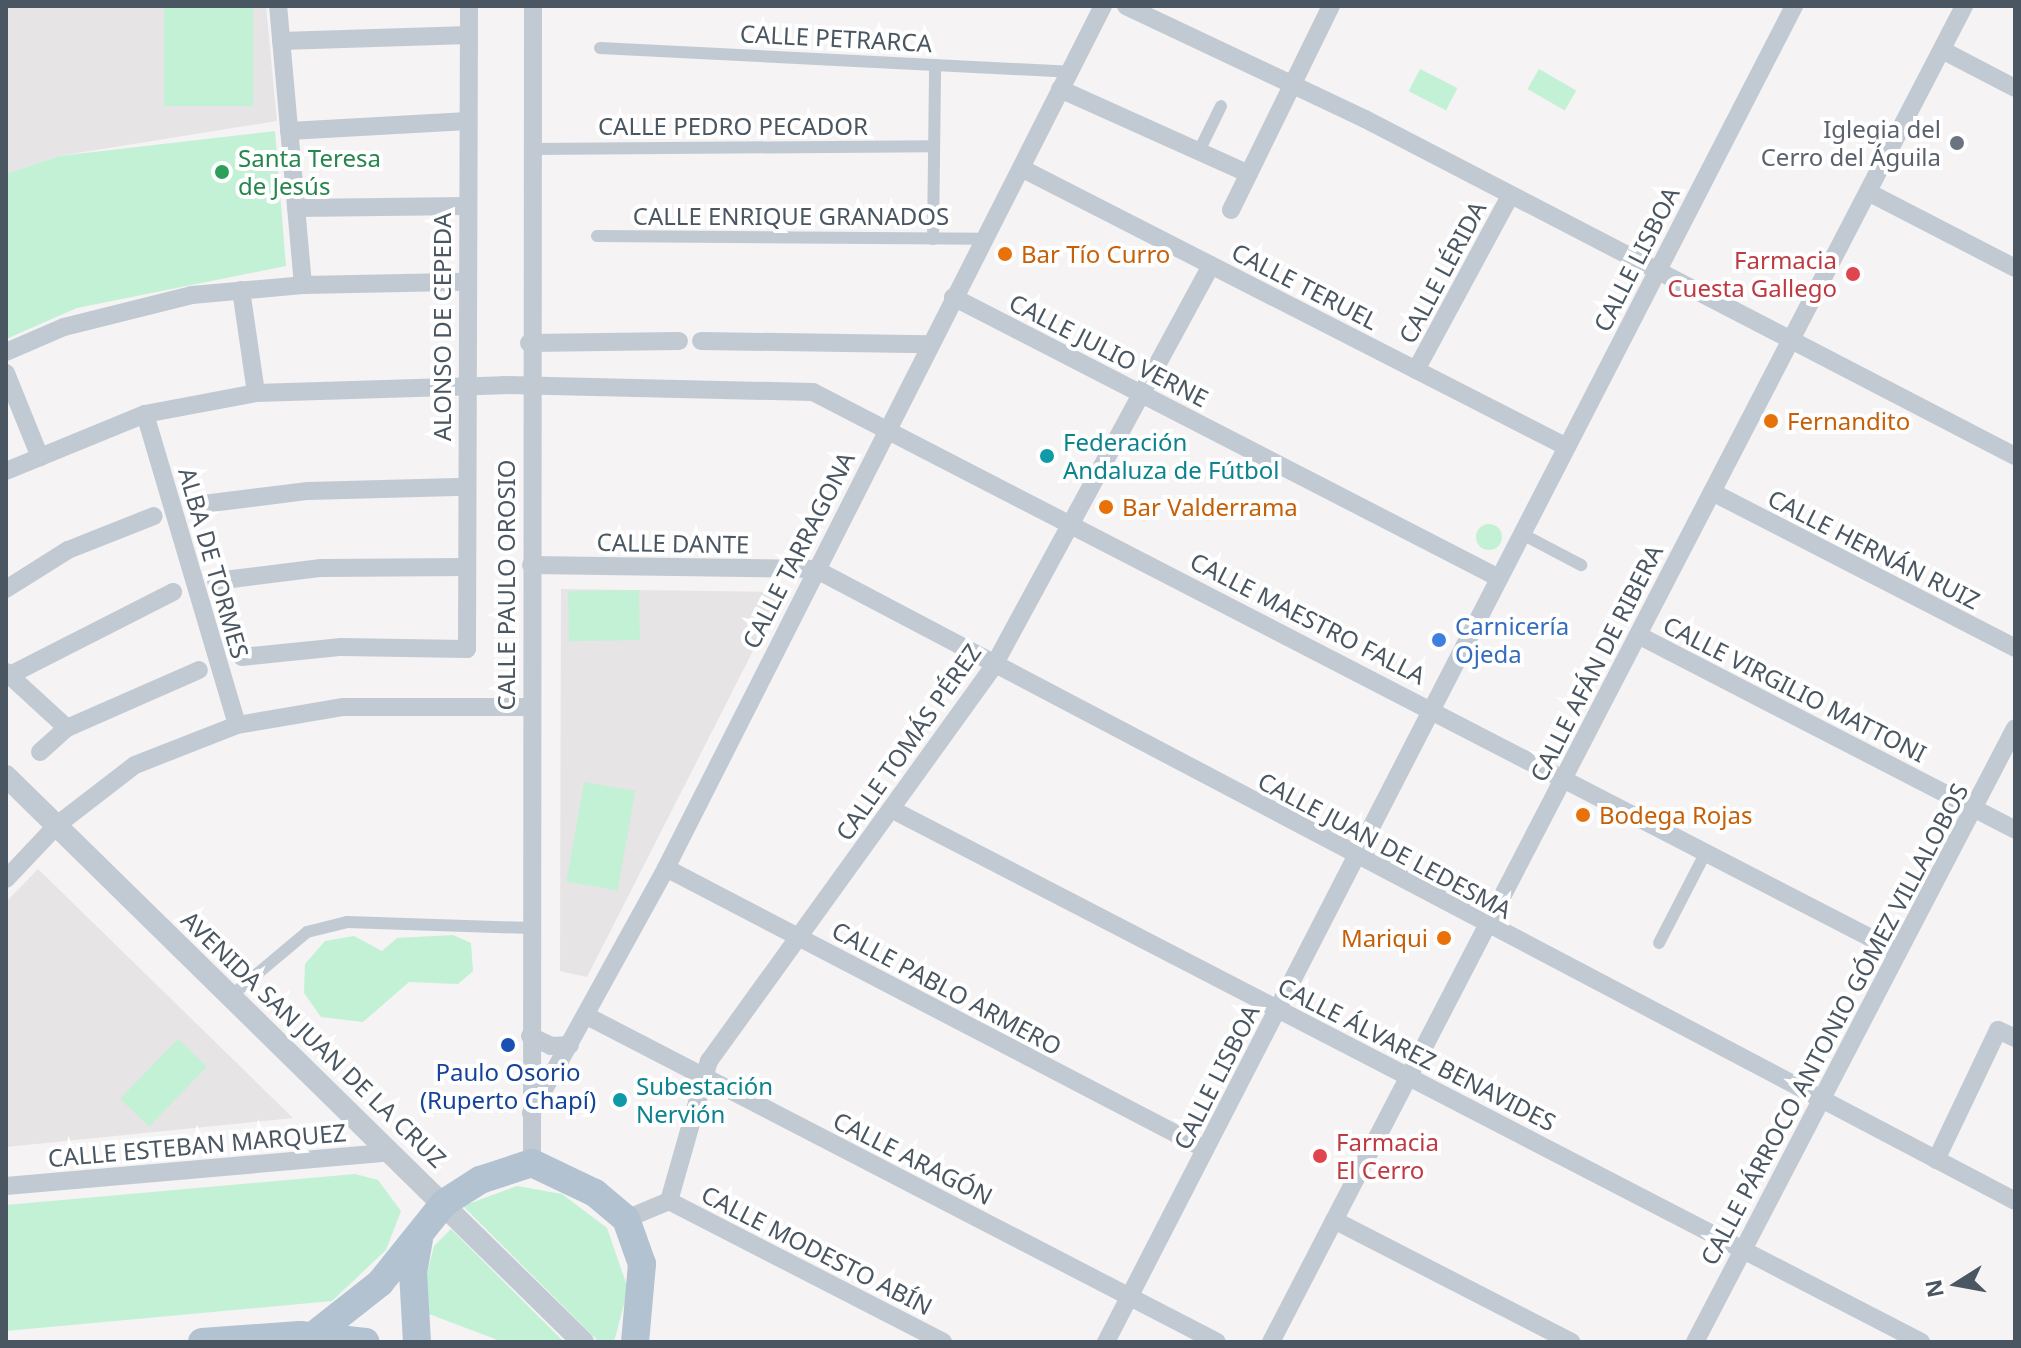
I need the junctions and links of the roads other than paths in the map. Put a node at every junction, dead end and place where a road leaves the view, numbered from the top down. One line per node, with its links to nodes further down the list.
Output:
1 (278, 6): 10 (street)
2 (469, 6): 9 (street, ALONSO DE CEPEDA)
3 (533, 6): 21 (street, CALLE PAULO OROSIO)
4 (1103, 6): 14 (street, CALLE TARRAGONA)
5 (1126, 6): 15 (street)
6 (1331, 6): 15 (street)
7 (1794, 6): 35 (street, CALLE LISBOA)
8 (1964, 6): 12 (street, CALLE AFÁN DE RIBERA)
9 (469, 35): 10 (street); 18 (street, ALONSO DE CEPEDA)
10 (281, 41): 19 (street)
11 (600, 48): 13 (street, CALLE PETRARCA)
12 (1942, 50): 16 (street); 25 (street, CALLE AFÁN DE RIBERA)
13 (935, 65): 14 (street, CALLE PETRARCA); 20 (street)
14 (1065, 81): 22 (street); 23 (street, CALLE TARRAGONA)
15 (1293, 84): 24 (street); 26 (street)
16 (2015, 88)
17 (1221, 106): 22 (street)
18 (468, 121): 19 (street); 27 (street, ALONSO DE CEPEDA)
19 (289, 131): 28 (street)
20 (934, 146): 21 (street, CALLE PEDRO PECADOR); 31 (street)
21 (531, 149): 42 (street, CALLE PAULO OROSIO)
22 (1199, 151): 24 (street)
23 (1021, 168): 32 (street, CALLE TARRAGONA); 33 (street, CALLE TERUEL)
24 (1249, 174): 29 (street)
25 (1868, 192): 34 (street); 44 (street, CALLE AFÁN DE RIBERA)
26 (1510, 196): 35 (street); 46 (street, CALLE LÉRIDA)
27 (467, 206): 28 (street); 36 (street, ALONSO DE CEPEDA)
28 (296, 208): 37 (street)
29 (1231, 210)
30 (597, 236): 31 (street, CALLE ENRIQUE GRANADOS)
31 (933, 239): 32 (street, CALLE ENRIQUE GRANADOS)
32 (983, 239): 39 (street, CALLE TARRAGONA)
33 (1211, 265): 46 (street, CALLE TERUEL); 51 (street, CALLE TOMÁS PÉREZ)
34 (2015, 268)
35 (1656, 274): 44 (street); 54 (street, CALLE LISBOA)
36 (466, 282): 37 (street); 49 (street, ALONSO DE CEPEDA)
37 (303, 285): 38 (street)
38 (241, 290): 45 (street); 50 (street)
39 (953, 297): 43 (street, CALLE TARRAGONA); 51 (street, CALLE JULIO VERNE)
40 (679, 341): 42 (street)
41 (701, 341): 43 (street)
42 (529, 343): 48 (street, CALLE PAULO OROSIO)
43 (929, 344): 53 (street, CALLE TARRAGONA)
44 (1791, 345): 55 (street); 59 (street, CALLE AFÁN DE RIBERA)
45 (6, 352)
46 (1416, 370): 54 (street, CALLE TERUEL)
47 (6, 373): 56 (street)
48 (529, 385): 49 (street, CALLE MAESTRO FALLA); 53 (street, CALLE MAESTRO FALLA); 64 (street, CALLE PAULO OROSIO)
49 (465, 386): 50 (street, CALLE MAESTRO FALLA); 58 (street, ALONSO DE CEPEDA)
50 (256, 393): 52 (street, CALLE MAESTRO FALLA)
51 (1141, 394): 62 (street, CALLE TOMÁS PÉREZ); 68 (street, CALLE JULIO VERNE)
52 (145, 414): 56 (street, CALLE MAESTRO FALLA); 80 (street, ALBA DE TORMES)
53 (888, 427): 62 (street, CALLE MAESTRO FALLA); 67 (street, CALLE TARRAGONA)
54 (1567, 447): 63 (street, CALLE LISBOA)
55 (2015, 456)
56 (40, 457): 57 (street, CALLE MAESTRO FALLA)
57 (6, 471)
58 (466, 487): 60 (street); 66 (street, ALONSO DE CEPEDA)
59 (1712, 492): 72 (street, CALLE AFÁN DE RIBERA); 73 (street, CALLE HERNÁN RUIZ)
60 (195, 505)
61 (154, 516): 70 (street)
62 (1072, 522): 75 (street, CALLE TOMÁS PÉREZ); 79 (street, CALLE MAESTRO FALLA)
63 (1522, 534): 65 (street); 68 (street, CALLE LISBOA)
64 (531, 565): 67 (street, CALLE DANTE); 78 (street, CALLE PAULO OROSIO)
65 (1581, 565)
66 (467, 567): 69 (street); 74 (street, ALONSO DE CEPEDA)
67 (815, 569): 75 (street, CALLE JUAN DE LEDESMA); 92 (street, CALLE TARRAGONA)
68 (1499, 578): 79 (street, CALLE LISBOA)
69 (216, 581)
70 (6, 589)
71 (173, 592): 77 (street)
72 (1638, 635): 84 (street, CALLE AFÁN DE RIBERA); 86 (street, CALLE VIRGILIO MATTONI)
73 (2015, 648)
74 (242, 657)
75 (993, 667): 87 (street, CALLE TOMÁS PÉREZ); 91 (street, CALLE JUAN DE LEDESMA)
76 (199, 670): 81 (street)
77 (8, 673): 81 (street)
78 (530, 707): 80 (street); 95 (street, CALLE PAULO OROSIO)
79 (1432, 710): 84 (street, CALLE MAESTRO FALLA); 91 (street, CALLE LISBOA)
80 (237, 725): 88 (street)
81 (67, 728): 83 (street)
82 (2015, 728): 86 (street, CALLE PÁRROCO ANTONIO GÓMEZ VILLALOBOS)
83 (40, 752)
84 (1563, 778): 90 (street, CALLE MAESTRO FALLA); 94 (street, CALLE AFÁN DE RIBERA)
85 (9, 784): 88 (street, AVENIDA SAN JUAN DE LA CRUZ)
86 (1973, 808): 89 (street, CALLE VIRGILIO MATTONI); 98 (street, CALLE PÁRROCO ANTONIO GÓMEZ VILLALOBOS)
87 (891, 809): 96 (street, CALLE TOMÁS PÉREZ); 100 (street, CALLE ÁLVAREZ BENAVIDES)
88 (57, 825): 93 (street); 99 (street, AVENIDA SAN JUAN DE LA CRUZ)
89 (2015, 830)
90 (1706, 852): 97 (street); 98 (street, CALLE MAESTRO FALLA)
91 (1356, 857): 94 (street, CALLE JUAN DE LEDESMA); 100 (street, CALLE LISBOA)
92 (666, 868): 96 (street, CALLE PABLO ARMERO); 101 (street, CALLE TARRAGONA)
93 (6, 879)
94 (1487, 925): 106 (street, CALLE AFÁN DE RIBERA); 107 (street, CALLE JUAN DE LEDESMA)
95 (530, 928): 99 (street); 102 (street, CALLE PAULO OROSIO)
96 (798, 937): 105 (street, CALLE TOMÁS PÉREZ); 109 (street, CALLE PABLO ARMERO)
97 (1659, 943)
98 (1898, 952): 107 (street, CALLE PÁRROCO ANTONIO GÓMEZ VILLALOBOS)
99 (232, 995): 110 (street, AVENIDA SAN JUAN DE LA CRUZ)
100 (1278, 1009): 106 (street, CALLE ÁLVAREZ BENAVIDES); 109 (street, CALLE LISBOA)
101 (587, 1016): 104 (street, CALLE TARRAGONA); 105 (street, CALLE ARAGÓN)
102 (530, 1036): 104 (street); 108 (street, CALLE PAULO OROSIO)
103 (2015, 1038): 111 (street)
104 (570, 1045): 108 (street, CALLE TARRAGONA)
105 (702, 1076): 114 (street, CALLE TOMÁS PÉREZ); 121 (street, CALLE ARAGÓN)
106 (1409, 1076): 118 (street, CALLE AFÁN DE RIBERA); 120 (street, CALLE ÁLVAREZ BENAVIDES)
107 (1821, 1100): 111 (street, CALLE JUAN DE LEDESMA); 120 (street, CALLE PÁRROCO ANTONIO GÓMEZ VILLALOBOS)
108 (531, 1113): 112 (street, CALLE PAULO OROSIO)
109 (1205, 1149): 121 (street, CALLE LISBOA)
110 (391, 1152): 113 (street, CALLE ESTEBAN MARQUEZ); 116 (street, AVENIDA SAN JUAN DE LA CRUZ)
111 (1936, 1160): 115 (street, CALLE JUAN DE LEDESMA)
112 (532, 1163): 116 (main road); 117 (main road)
113 (6, 1186)
114 (669, 1201): 117 (street); 128 (street, CALLE MODESTO ABÍN)
115 (2015, 1201)
116 (444, 1203): 119 (main road); 126 (street, AVENIDA SAN JUAN DE LA CRUZ)
117 (626, 1219): 127 (main road)
118 (1334, 1220): 131 (street, CALLE AFÁN DE RIBERA); 132 (street)
119 (419, 1239): 122 (main road); 125 (main road)
120 (1743, 1250): 133 (street, CALLE PÁRROCO ANTONIO GÓMEZ VILLALOBOS); 134 (street, CALLE ÁLVAREZ BENAVIDES)
121 (1130, 1297): 129 (street, CALLE LISBOA); 130 (street, CALLE ARAGÓN)
122 (314, 1335): 123 (main road); 124 (main road)
123 (202, 1342)
124 (366, 1342)
125 (417, 1342)
126 (583, 1342)
127 (635, 1342)
128 (943, 1342)
129 (1106, 1342)
130 (1217, 1342)
131 (1271, 1342)
132 (1571, 1342)
133 (1695, 1342)
134 (1921, 1342)

